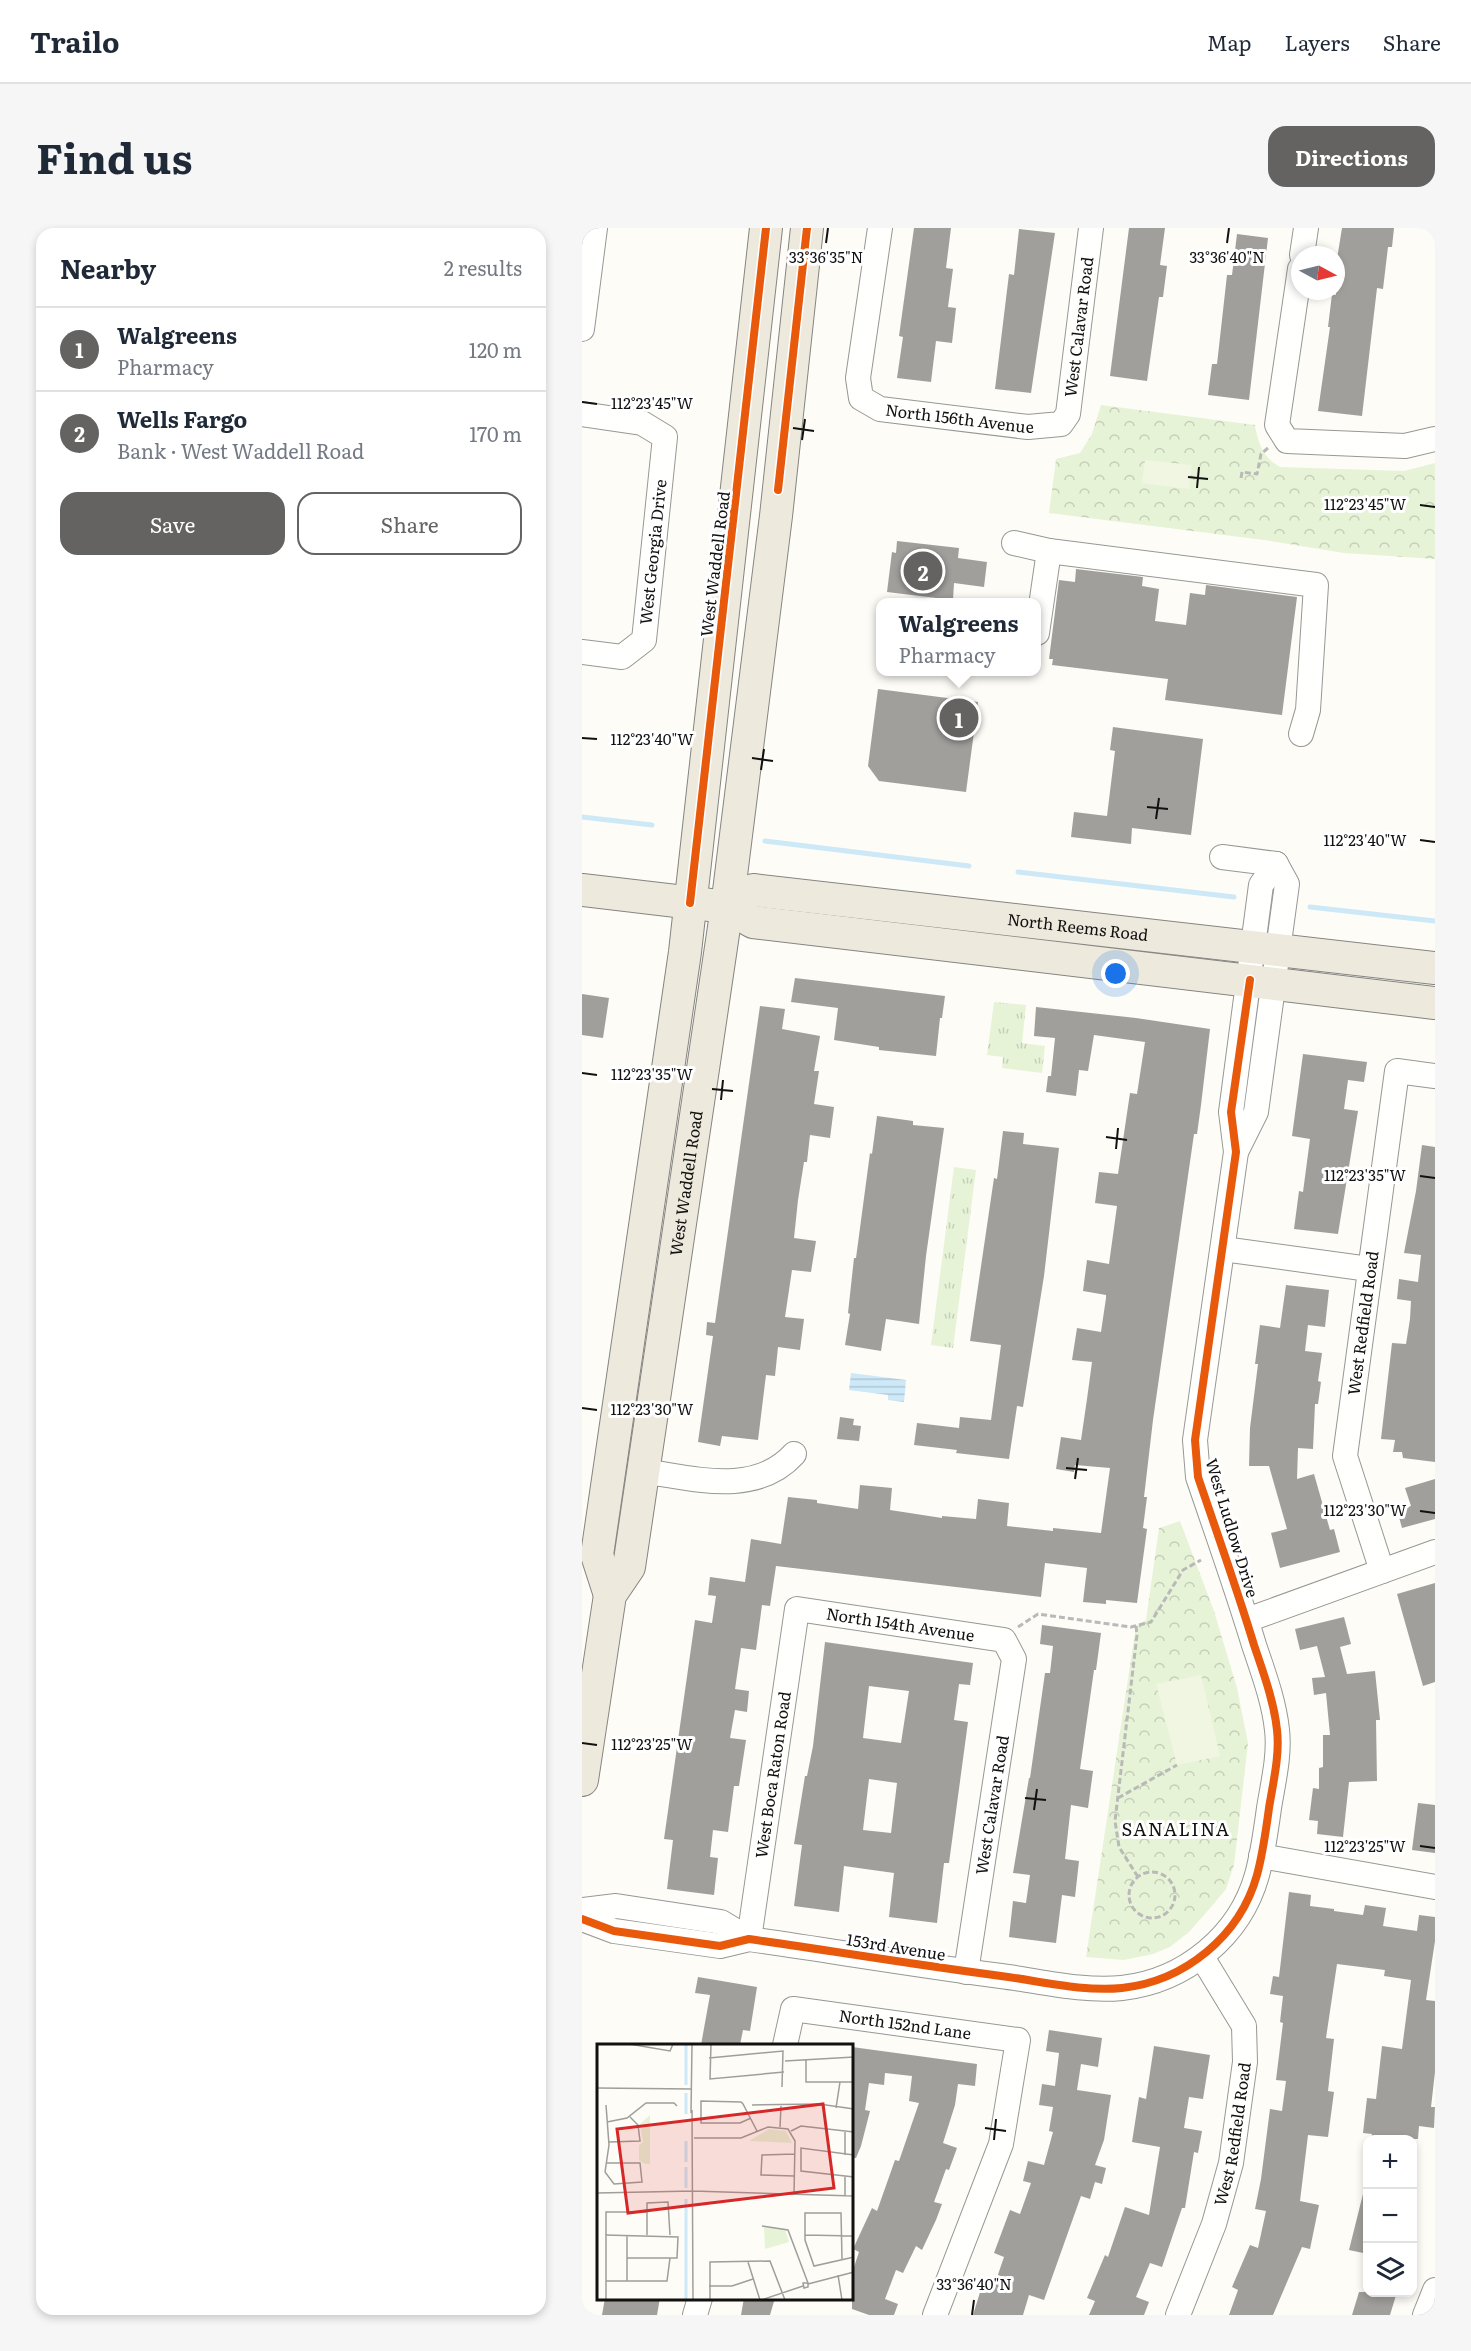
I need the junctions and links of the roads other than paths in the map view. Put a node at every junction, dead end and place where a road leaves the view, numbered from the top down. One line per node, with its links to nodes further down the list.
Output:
1 (595, 228): 9 (street)
2 (766, 228): 10 (main road, West Waddell Road)
3 (807, 228): 14 (main road, West Waddell Road)
4 (880, 228): 12 (street, North 156th Avenue)
5 (1091, 228): 12 (street, West Calavar Road)
6 (1306, 228): 7 (street)
7 (1303, 246)
8 (1295, 300): 13 (street)
9 (582, 329)
10 (748, 388): 14 (main road); 22 (main road, West Waddell Road)
11 (582, 414): 18 (street, West Georgia Drive)
12 (1061, 424)
13 (1435, 439)
14 (776, 516): 23 (main road, West Waddell Road)
15 (1014, 543): 16 (street)
16 (1049, 551): 17 (street); 19 (street)
17 (1041, 606)
18 (582, 652)
19 (1301, 734)
20 (1222, 857): 24 (street, West Ludlow Drive)
21 (582, 890): 22 (main road, North Reems Road)
22 (690, 903): 23 (main road, North Reems Road); 29 (main road, West Waddell Road)
23 (727, 907): 24 (main road, North Reems Road); 26 (main road, North Reems Road); 33 (main road, West Waddell Road)
24 (1266, 948): 25 (main road, North Reems Road); 26 (street, West Ludlow Drive)
25 (1435, 968)
26 (1262, 982): 27 (main road, North Reems Road); 30 (street, West Ludlow Drive)
27 (1435, 1003)
28 (1435, 1076): 31 (street, West Redfield Road)
29 (642, 1242): 33 (main road); 36 (main road, West Waddell Road)
30 (1223, 1249): 31 (street); 38 (street, West Ludlow Drive)
31 (1369, 1269): 35 (street, West Redfield Road)
32 (794, 1454): 33 (street)
33 (642, 1471): 36 (main road, West Waddell Road)
34 (1435, 1552): 35 (street)
35 (1382, 1571): 38 (street)
36 (610, 1595): 40 (main road, West Waddell Road)
37 (797, 1609): 39 (street, North 154th Avenue); 45 (street, West Boca Raton Road)
38 (1247, 1620): 41 (street, West Ludlow Drive)
39 (1004, 1640): 47 (street, West Calavar Road)
40 (582, 1780)
41 (1261, 1856): 42 (street); 46 (street, West Ludlow Drive)
42 (1435, 1887)
43 (582, 1910): 45 (street, 153rd Avenue)
44 (582, 1919): 45 (street, 153rd Avenue)
45 (748, 1939): 47 (street, 153rd Avenue)
46 (1202, 1957): 47 (street, 153rd Avenue); 53 (street, West Redfield Road)
47 (966, 1972)
48 (785, 2044): 52 (street, North 152nd Lane)
49 (1435, 2290): 54 (street)
50 (699, 2300): 51 (street)
51 (695, 2315)
52 (935, 2315)
53 (1178, 2315)
54 (1425, 2315)

